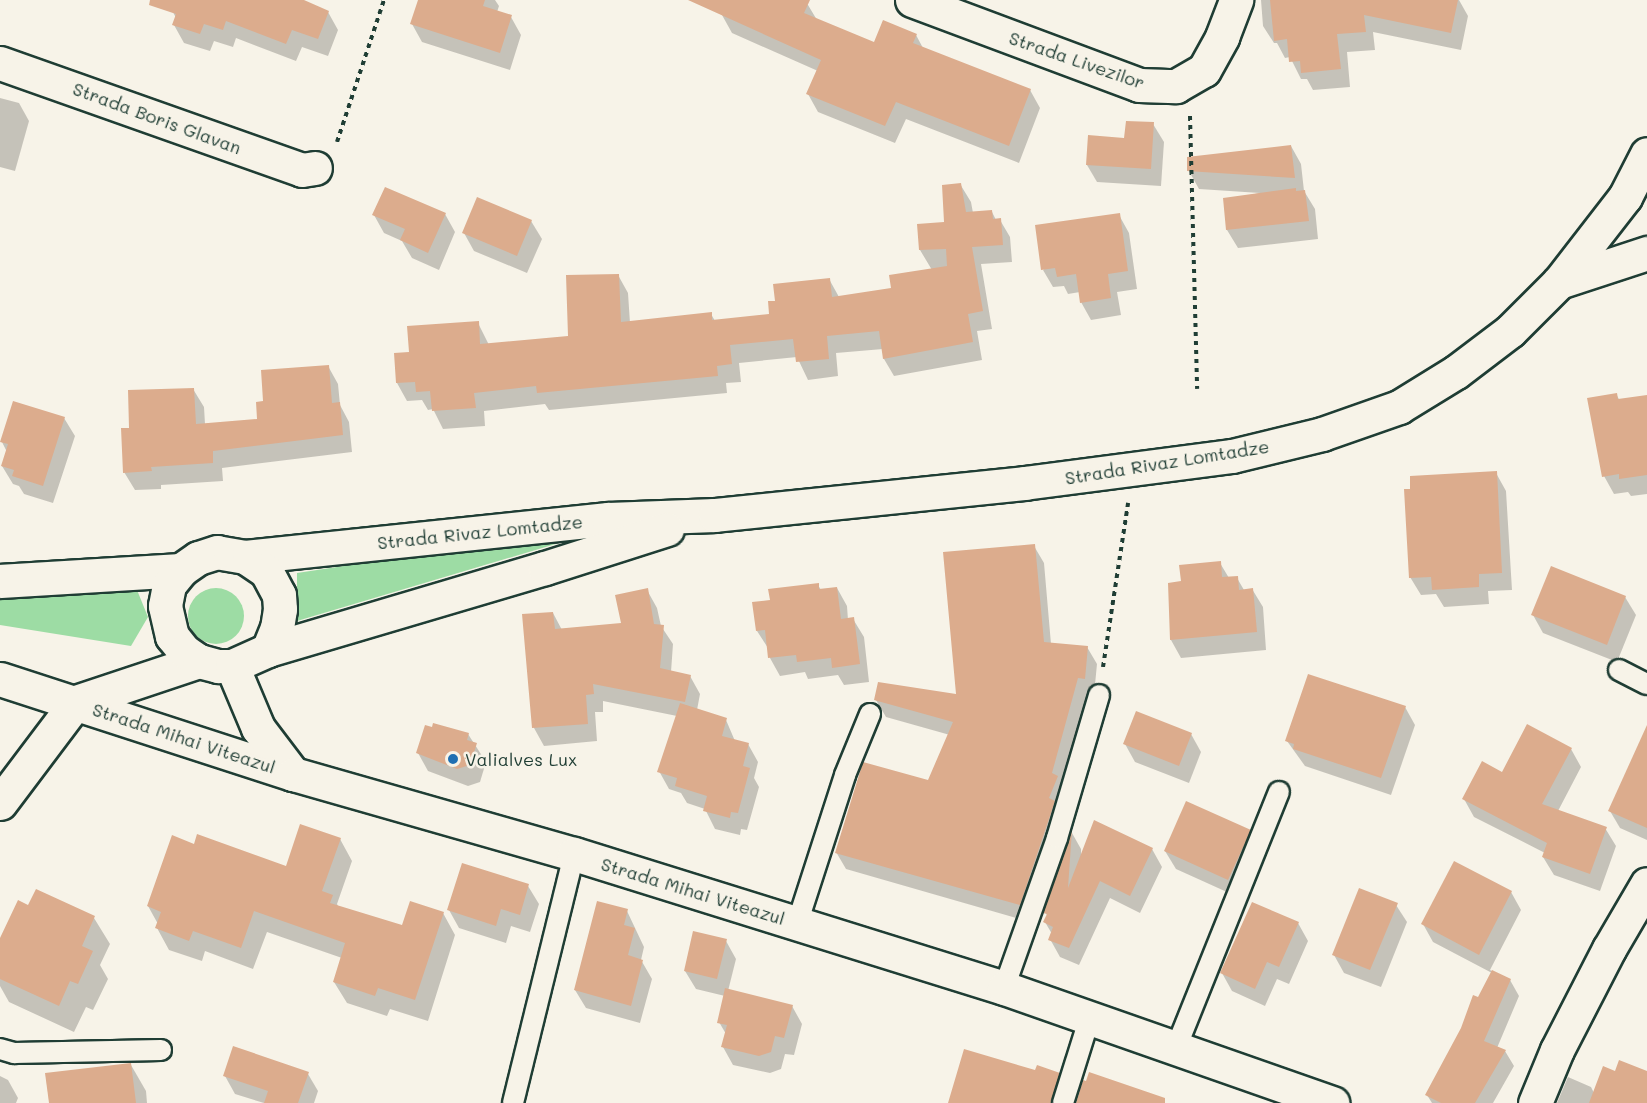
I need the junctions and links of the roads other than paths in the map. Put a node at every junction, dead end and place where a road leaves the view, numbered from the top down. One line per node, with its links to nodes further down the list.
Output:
1 (912, 0): 2 (street, Strada Livezilor)
2 (1236, 0)
3 (0, 63): 5 (street, Strada Boris Glavan)
4 (1647, 154): 7 (street, Strada Rivaz Lomtadze)
5 (315, 168)
6 (1647, 253): 7 (street)
7 (1559, 282): 8 (street, Strada Rivaz Lomtadze)
8 (715, 515): 9 (street, Strada Rivaz Lomtadze); 12 (street, Strada Rivaz Lomtadze)
9 (245, 556): 10 (street); 12 (street)
10 (181, 570): 11 (street); 13 (street)
11 (0, 581)
12 (268, 650): 14 (street)
13 (199, 661): 14 (street); 19 (street, Strada Mihai Viteazul)
14 (232, 666): 21 (street, Strada Mihai Viteazul)
15 (1619, 670): 17 (lane)
16 (0, 679): 19 (street, Strada Mihai Viteazul)
17 (1647, 684)
18 (1099, 695): 27 (lane)
19 (76, 702): 21 (street, Strada Mihai Viteazul); 23 (street)
20 (870, 714): 26 (lane)
21 (293, 774): 24 (street, Strada Mihai Viteazul)
22 (1279, 792): 29 (lane)
23 (0, 803)
24 (574, 854): 26 (street, Strada Mihai Viteazul); 32 (lane)
25 (1647, 884): 35 (street)
26 (797, 924): 27 (street, Strada Mihai Viteazul)
27 (1004, 988): 28 (street, Strada Mihai Viteazul)
28 (1090, 1017): 29 (street, Strada Mihai Viteazul); 33 (lane)
29 (1176, 1048): 34 (street, Strada Mihai Viteazul)
30 (0, 1049): 31 (lane)
31 (161, 1050)
32 (513, 1103)
33 (1062, 1103)
34 (1332, 1103)
35 (1534, 1103)

